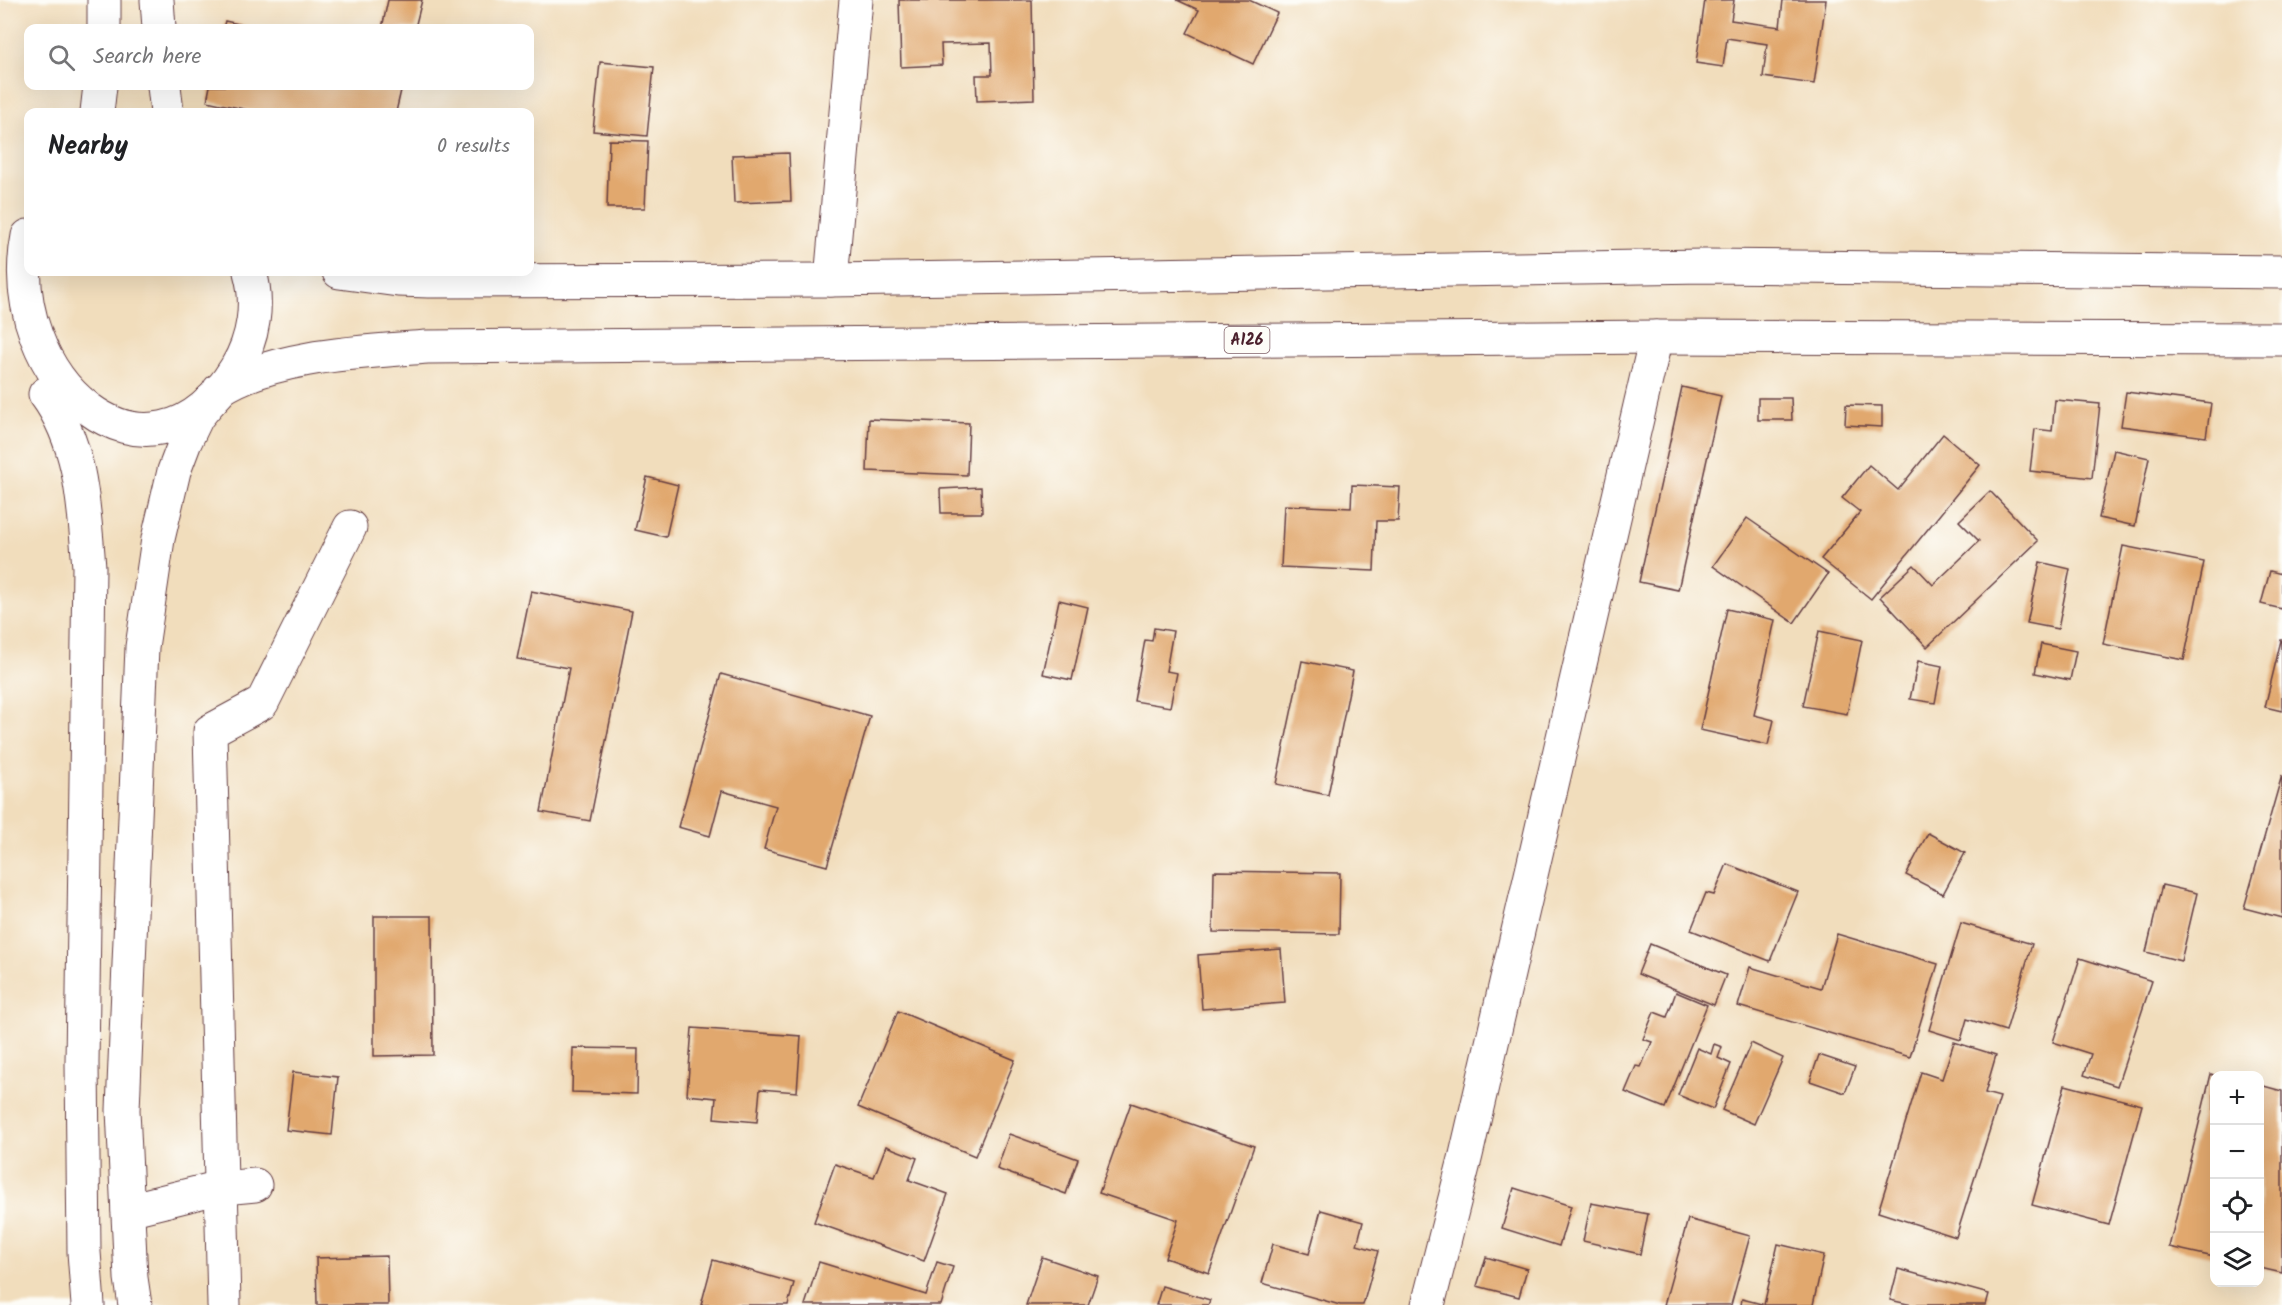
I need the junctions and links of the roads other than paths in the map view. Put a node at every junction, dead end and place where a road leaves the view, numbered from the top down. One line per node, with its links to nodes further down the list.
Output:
1 (104, 0): 4 (main road)
2 (157, 0): 5 (main road)
3 (856, 0): 16 (main road)
4 (104, 24)
5 (159, 24)
6 (100, 90): 8 (main road)
7 (164, 90): 9 (main road)
8 (97, 108)
9 (167, 108)
10 (24, 228): 11 (main road)
11 (0, 240)
12 (24, 243): 19 (main road)
13 (2282, 272): 16 (main road)
14 (251, 276): 20 (main road)
15 (373, 276): 16 (main road)
16 (831, 280)
17 (1656, 337): 18 (main road, A126); 20 (main road, A126); 28 (main road)
18 (2282, 339)
19 (34, 384): 20 (main road); 25 (main road)
20 (215, 395): 24 (main road)
21 (350, 527): 23 (main road)
22 (255, 1185): 23 (main road)
23 (221, 1188): 24 (main road); 27 (main road)
24 (128, 1210): 26 (main road)
25 (88, 1305)
26 (135, 1305)
27 (224, 1305)
28 (1428, 1305)

